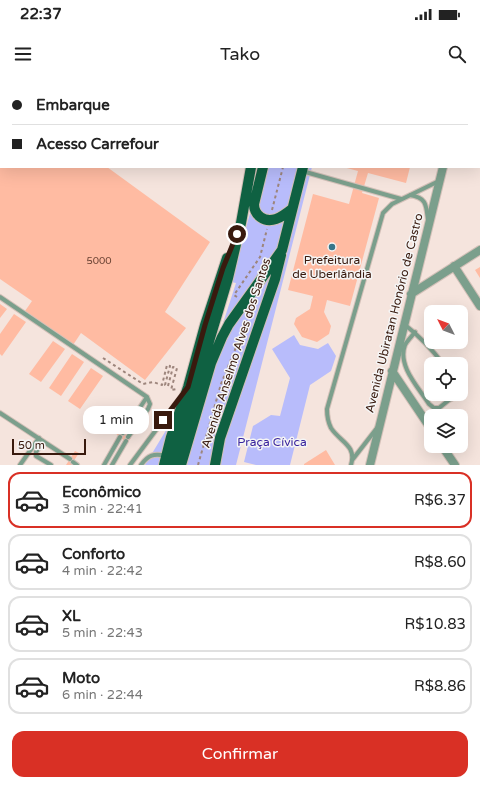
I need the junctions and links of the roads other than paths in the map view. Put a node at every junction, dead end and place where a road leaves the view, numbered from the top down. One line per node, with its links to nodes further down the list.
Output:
1 (251, 168): 9 (main road)
2 (263, 168): 8 (main road)
3 (443, 168): 5 (street, Avenida Ubiratan Honório de Castro)
4 (302, 169): 7 (lane); 8 (main road, Avenida Anselmo Alves dos Santos)
5 (440, 180): 6 (lane); 10 (street, Avenida Ubiratan Honório de Castro)
6 (410, 195): 7 (lane); 10 (lane)
7 (401, 199): 36 (lane)
8 (292, 209): 11 (main road, Avenida Anselmo Alves dos Santos)
9 (241, 223): 21 (main road); 45 (main road)
10 (428, 225): 14 (street, Avenida Ubiratan Honório de Castro)
11 (282, 250): 46 (main road); 47 (main road, Avenida Anselmo Alves dos Santos)
12 (480, 250): 13 (street)
13 (454, 266): 14 (street); 16 (street)
14 (411, 294): 17 (street, Avenida Ubiratan Honório de Castro)
15 (0, 297): 23 (lane)
16 (480, 306)
17 (404, 324): 18 (lane); 20 (street, Avenida Ubiratan Honório de Castro)
18 (415, 332): 19 (lane); 22 (lane)
19 (437, 357)
20 (392, 371): 27 (street); 28 (street, Avenida Ubiratan Honório de Castro)
21 (188, 387): 37 (main road); 43 (lane)
22 (424, 396)
23 (147, 397): 29 (lane); 31 (lane)
24 (427, 401): 25 (lane)
25 (448, 401)
26 (0, 413): 32 (lane)
27 (424, 419)
28 (379, 425): 36 (lane); 49 (street, Avenida Ubiratan Honório de Castro)
29 (123, 433)
30 (120, 437): 41 (lane)
31 (128, 437)
32 (38, 438): 34 (lane); 39 (lane)
33 (126, 441): 42 (lane)
34 (43, 442): 38 (lane); 40 (lane)
35 (447, 453): 50 (street)
36 (352, 460): 48 (lane)
37 (165, 461): 44 (lane)
38 (73, 462)
39 (20, 465)
40 (51, 465)
41 (104, 465)
42 (112, 465)
43 (130, 465)
44 (141, 465)
45 (172, 465)
46 (180, 465)
47 (215, 465)
48 (350, 465)
49 (370, 465)
50 (455, 465)

